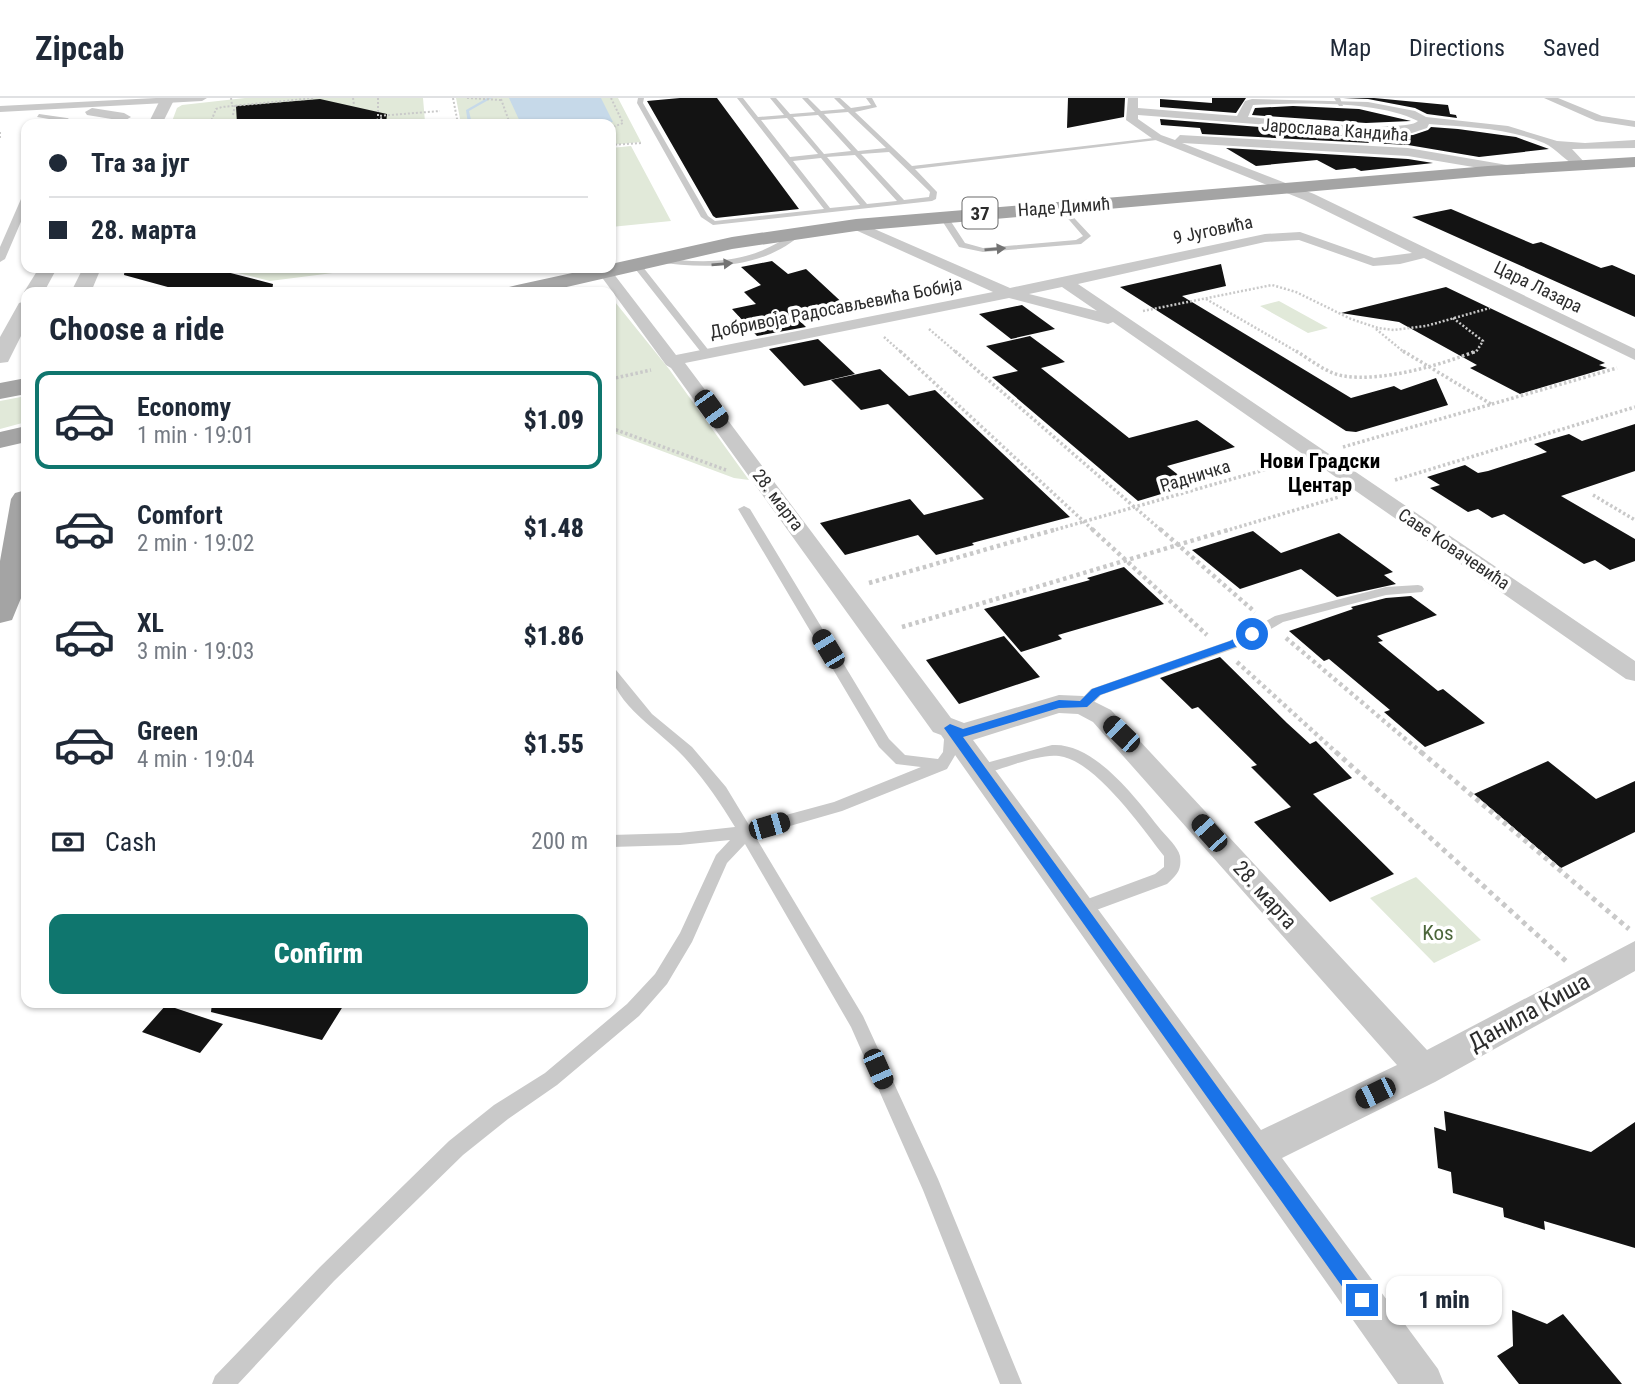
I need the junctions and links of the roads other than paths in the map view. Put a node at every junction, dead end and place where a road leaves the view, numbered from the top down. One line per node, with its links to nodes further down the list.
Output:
1 (55, 98): 14 (street)
2 (202, 98): 10 (street)
3 (641, 98): 45 (lane)
4 (740, 98): 21 (lane)
5 (773, 98): 20 (lane)
6 (805, 98): 19 (lane)
7 (837, 98): 18 (lane)
8 (869, 98): 18 (lane)
9 (1549, 98): 27 (street)
10 (187, 99): 11 (street)
11 (166, 101): 15 (street); 23 (street)
12 (1339, 101): 25 (street); 26 (street)
13 (1132, 105): 25 (street); 28 (street, Цара Лазара)
14 (44, 106): 16 (street); 17 (street); 22 (lane); 24 (street)
15 (127, 108): 17 (street)
16 (0, 109)
17 (93, 109)
18 (850, 111): 19 (lane); 31 (lane)
19 (819, 113): 20 (lane); 32 (lane)
20 (788, 116): 21 (lane); 33 (lane)
21 (756, 118): 34 (lane)
22 (62, 119)
23 (157, 119)
24 (0, 120)
25 (1241, 120): 26 (street)
26 (1424, 120): 29 (street)
27 (1635, 124)
28 (1160, 138): 37 (lane); 39 (street, Јарослава Кандића); 41 (street, Цара Лазара)
29 (1555, 144): 30 (street); 36 (street)
30 (1635, 144)
31 (889, 149): 32 (lane); 37 (lane)
32 (856, 153): 33 (lane); 42 (lane)
33 (822, 156): 34 (lane); 46 (lane)
34 (788, 159): 45 (lane)
35 (1635, 162): 36 (main road, Наде Димић / 37); 40 (main road, 37)
36 (1580, 164): 38 (main road, Наде Димић / 37)
37 (910, 168): 42 (lane)
38 (1533, 168): 39 (main road, Наде Димић / 37); 40 (main road, Наде Димић / 37)
39 (1509, 169): 41 (main road, Наде Димић / 37)
40 (1635, 171)
41 (1289, 190): 43 (main road, Наде Димић / 37); 48 (street, Цара Лазара)
42 (903, 203): 46 (lane)
43 (1062, 207): 47 (main road, Наде Димић / 37); 47 (lane, one-way to 43)
44 (21, 211): 49 (street)
45 (829, 211): 46 (lane)
46 (861, 216): 47 (main road, Наде Димић / 37); 50 (main road, Наде Димић / 37); 58 (street)
47 (943, 216)
48 (1424, 254): 54 (street, 9 Југовића); 63 (street, Цара Лазара)
49 (0, 259)
50 (645, 262): 51 (main road, Наде Димић / 37); 61 (lane)
51 (616, 267)
52 (590, 273): 55 (main road, Наде Димић / 37)
53 (604, 273): 56 (street, 28. марта)
54 (1065, 282): 58 (street, 9 Југовића); 60 (street, Саве Ковачевића)
55 (536, 287)
56 (615, 287)
57 (616, 288): 64 (street, 28. марта)
58 (1008, 293): 60 (street); 61 (street, Добривоја Радосављевића Бобија)
59 (21, 317): 62 (street)
60 (1120, 320): 73 (street, Саве Ковачевића)
61 (707, 354): 64 (street, Добривоја Радосављевића Бобија)
62 (0, 357)
63 (1632, 358)
64 (675, 362): 76 (street, 28. марта)
65 (21, 387): 66 (main road)
66 (0, 391)
67 (21, 435): 68 (main road)
68 (0, 440)
69 (744, 509): 77 (lane)
70 (21, 530): 72 (main road)
71 (1418, 589): 75 (lane)
72 (0, 612)
73 (1635, 673)
74 (616, 679): 79 (lane)
75 (1083, 705): 76 (street); 83 (street, 28. марта)
76 (950, 728): 77 (lane); 78 (street, 28. марта)
77 (942, 765): 79 (lane)
78 (980, 770): 81 (street, 28. марта); 81 (lane)
79 (747, 832): 80 (lane); 85 (lane); 86 (lane)
80 (616, 841)
81 (1080, 909): 84 (street, 28. марта)
82 (1635, 955): 83 (street, Данила Киша)
83 (1423, 1070): 84 (street, Данила Киша)
84 (1255, 1152): 87 (street, 28. марта)
85 (223, 1384)
86 (1011, 1384)
87 (1423, 1384)

